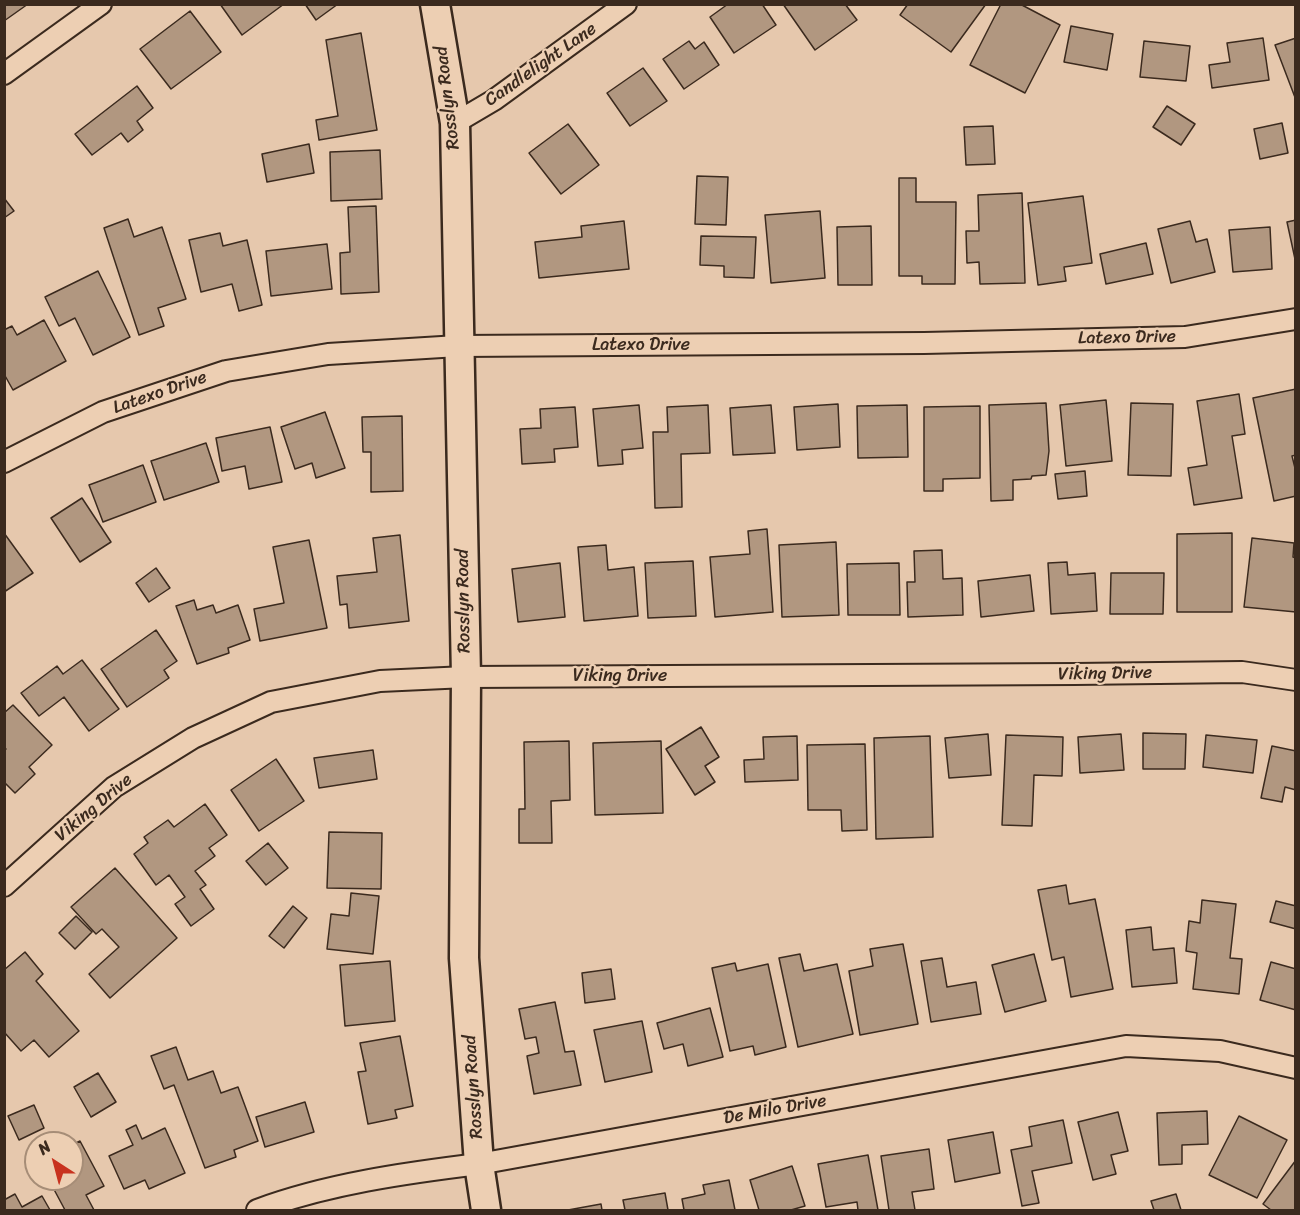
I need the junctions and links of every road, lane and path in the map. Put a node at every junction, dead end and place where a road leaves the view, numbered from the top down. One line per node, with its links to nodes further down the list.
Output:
1 (101, 4): 4 (street)
2 (435, 4): 5 (street, Rosslyn Road)
3 (626, 4): 5 (street, Candlelight Lane)
4 (4, 74)
5 (455, 123): 7 (street, Rosslyn Road)
6 (1296, 319): 7 (street, Latexo Drive)
7 (458, 346): 8 (street, Latexo Drive); 9 (street, Rosslyn Road)
8 (4, 462)
9 (466, 677): 10 (street, Viking Drive); 11 (street, Viking Drive); 13 (street, Rosslyn Road)
10 (1296, 680)
11 (4, 886)
12 (1296, 1068): 13 (street, De Milo Drive)
13 (479, 1164): 14 (street, Rosslyn Road); 15 (street, De Milo Drive)
14 (487, 1207)
15 (257, 1210)

